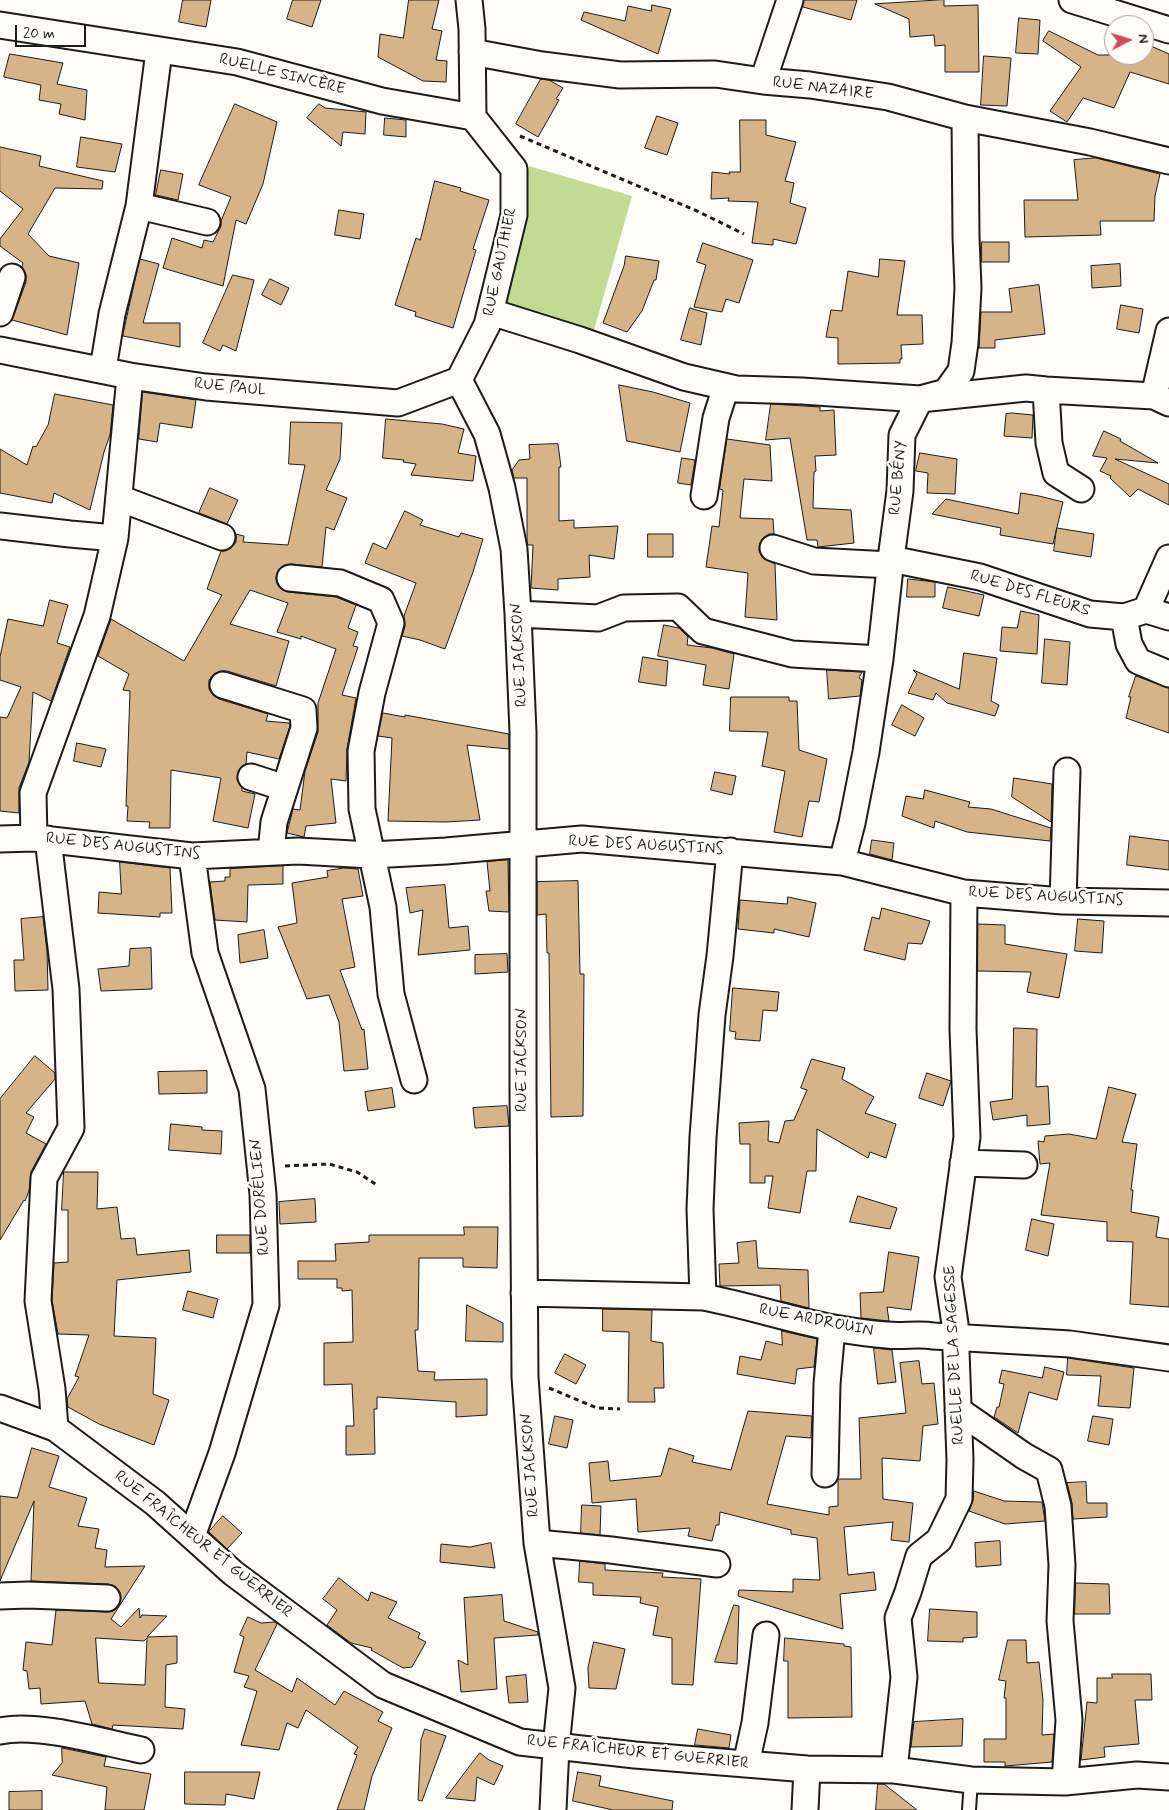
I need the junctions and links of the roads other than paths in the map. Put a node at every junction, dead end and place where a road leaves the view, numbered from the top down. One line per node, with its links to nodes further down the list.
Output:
1 (469, 0): 7 (street)
2 (790, 0): 8 (street)
3 (1072, 0): 5 (street)
4 (0, 25): 6 (street, RUELLE SINCÈRE)
5 (1169, 30)
6 (159, 51): 9 (street, RUELLE SINCÈRE); 12 (street)
7 (472, 52): 8 (street, RUE NAZAIRE); 9 (street)
8 (763, 81): 10 (street, RUE NAZAIRE)
9 (474, 117): 15 (street, RUE GAUTHIER)
10 (965, 118): 11 (street, RUE NAZAIRE); 25 (street)
11 (1169, 161)
12 (139, 206): 13 (street); 19 (street)
13 (207, 222)
14 (12, 277): 16 (street)
15 (491, 312): 21 (street, RUE GAUTHIER); 22 (street)
16 (0, 313)
17 (1169, 331): 24 (street)
18 (0, 350): 19 (street, RUE PAUL)
19 (103, 369): 20 (street, RUE PAUL)
20 (130, 376): 21 (street, RUE PAUL); 28 (street)
21 (459, 380): 36 (street, RUE JACKSON)
22 (726, 387): 25 (street); 27 (street)
23 (1046, 390): 24 (street); 25 (street); 26 (street)
24 (1161, 399)
25 (920, 400): 34 (street, RUE BÉNY)
26 (1081, 489)
27 (704, 496)
28 (119, 498): 30 (street); 31 (street)
29 (0, 526): 31 (street)
30 (222, 536)
31 (115, 538): 44 (street)
32 (773, 548): 34 (street, RUE DES FLEURS)
33 (1169, 558): 37 (street)
34 (890, 562): 37 (street, RUE DES FLEURS); 38 (street, RUE BÉNY)
35 (290, 578): 49 (street)
36 (518, 614): 38 (street); 46 (street, RUE JACKSON)
37 (1146, 615): 39 (street)
38 (880, 659): 51 (street, RUE BÉNY)
39 (1169, 674)
40 (223, 685): 43 (street)
41 (1068, 771): 53 (street)
42 (251, 777): 43 (street)
43 (285, 788): 48 (street)
44 (41, 838): 45 (street, RUE DES AUGUSTINS); 50 (street, RUE DES AUGUSTINS); 65 (street)
45 (0, 839)
46 (523, 845): 47 (street, RUE DES AUGUSTINS); 49 (street, RUE DES AUGUSTINS); 58 (street, RUE JACKSON)
47 (730, 851): 51 (street, RUE DES AUGUSTINS); 59 (street)
48 (271, 852): 49 (street, RUE DES AUGUSTINS); 50 (street, RUE DES AUGUSTINS)
49 (371, 855): 55 (street)
50 (192, 856): 67 (street, RUE DORÉLIEN)
51 (842, 862): 52 (street, RUE DES AUGUSTINS)
52 (964, 893): 53 (street, RUE DES AUGUSTINS); 56 (street, RUELLE DE LA SAGESSE)
53 (1063, 901): 54 (street, RUE DES AUGUSTINS)
54 (1169, 903)
55 (414, 1080)
56 (963, 1163): 57 (street); 61 (street, RUELLE DE LA SAGESSE)
57 (1024, 1165)
58 (524, 1293): 59 (street, RUE ARDROUIN); 68 (street, RUE JACKSON)
59 (703, 1297): 60 (street, RUE ARDROUIN)
60 (832, 1328): 61 (street, RUE ARDROUIN); 66 (street)
61 (956, 1338): 62 (street, RUE ARDROUIN); 64 (street, RUELLE DE LA SAGESSE)
62 (1169, 1358)
63 (0, 1408): 65 (street, RUE FRAÎCHEUR ET GUERRIER)
64 (958, 1410): 78 (street, RUELLE DE LA SAGESSE); 81 (street)
65 (55, 1428): 67 (street, RUE FRAÎCHEUR ET GUERRIER)
66 (825, 1474)
67 (192, 1536): 74 (street, RUE FRAÎCHEUR ET GUERRIER)
68 (537, 1543): 69 (street); 74 (street, RUE JACKSON)
69 (717, 1564)
70 (0, 1596): 71 (street)
71 (107, 1598)
72 (766, 1635): 76 (street)
73 (0, 1731): 75 (street)
74 (556, 1747): 76 (street, RUE FRAÎCHEUR ET GUERRIER); 82 (street, RUE JACKSON)
75 (141, 1750)
76 (746, 1764): 77 (street, RUE FRAÎCHEUR ET GUERRIER)
77 (807, 1769): 78 (street, RUE FRAÎCHEUR ET GUERRIER); 83 (street)
78 (894, 1770): 80 (street, RUE FRAÎCHEUR ET GUERRIER)
79 (1169, 1777): 81 (street, RUE FRAÎCHEUR ET GUERRIER)
80 (971, 1780): 81 (street, RUE FRAÎCHEUR ET GUERRIER); 84 (lane)
81 (1065, 1782)
82 (553, 1810)
83 (805, 1810)
84 (969, 1810)

